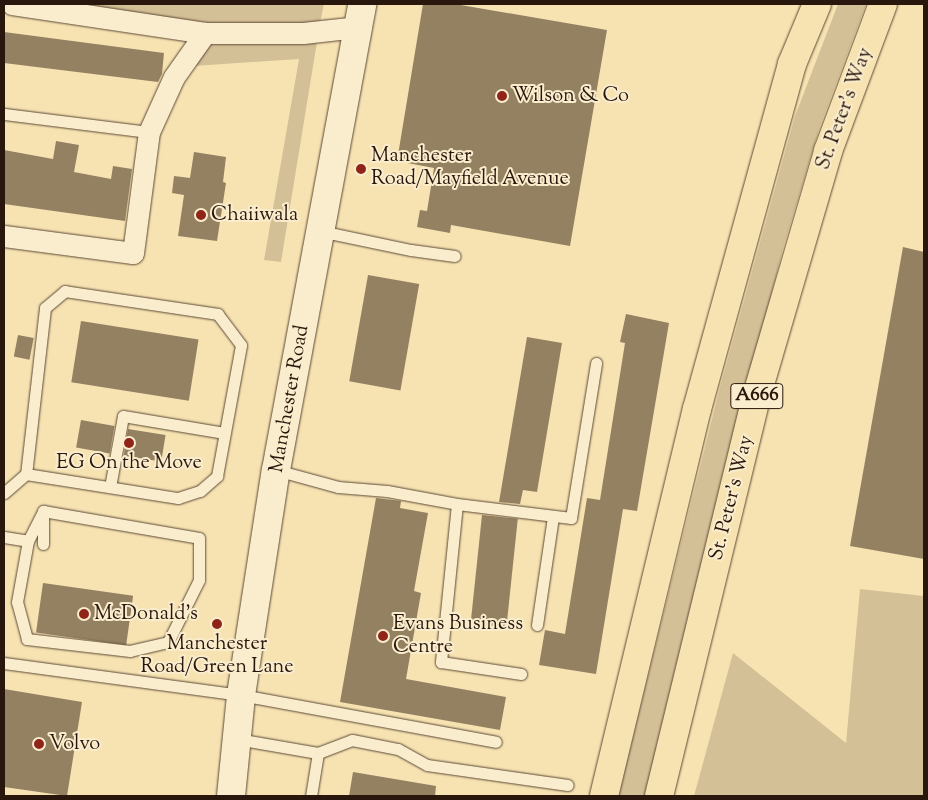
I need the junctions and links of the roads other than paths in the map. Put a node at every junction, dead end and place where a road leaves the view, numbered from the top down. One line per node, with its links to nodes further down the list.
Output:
1 (12, 4): 6 (street)
2 (808, 4): 7 (highway)
3 (817, 4): 7 (highway, A666)
4 (883, 4): 36 (highway, St. Peter's Way / A666)
5 (359, 15): 6 (street); 10 (main road, Manchester Road)
6 (205, 33): 9 (street)
7 (792, 64): 35 (highway, A666)
8 (4, 114): 9 (lane)
9 (149, 132): 11 (street)
10 (320, 231): 12 (lane); 15 (main road, Manchester Road)
11 (4, 236)
12 (455, 256)
13 (596, 363): 21 (lane)
14 (225, 432): 16 (lane); 17 (lane); 17 (lane)
15 (276, 470): 19 (lane); 28 (main road, Manchester Road)
16 (26, 474): 17 (lane); 18 (lane)
17 (110, 487)
18 (4, 494)
19 (457, 504): 21 (lane); 27 (lane)
20 (43, 511): 23 (lane); 23 (lane); 24 (lane)
21 (553, 516): 25 (lane)
22 (4, 537): 23 (lane)
23 (28, 542)
24 (43, 544)
25 (537, 625)
26 (4, 663): 28 (lane)
27 (521, 674)
28 (241, 695): 29 (main road, Manchester Road); 30 (lane)
29 (237, 739): 31 (lane); 33 (main road, Manchester Road)
30 (496, 742)
31 (318, 753): 32 (lane); 34 (lane)
32 (568, 785)
33 (231, 796)
34 (311, 796)
35 (604, 796)
36 (659, 796)

